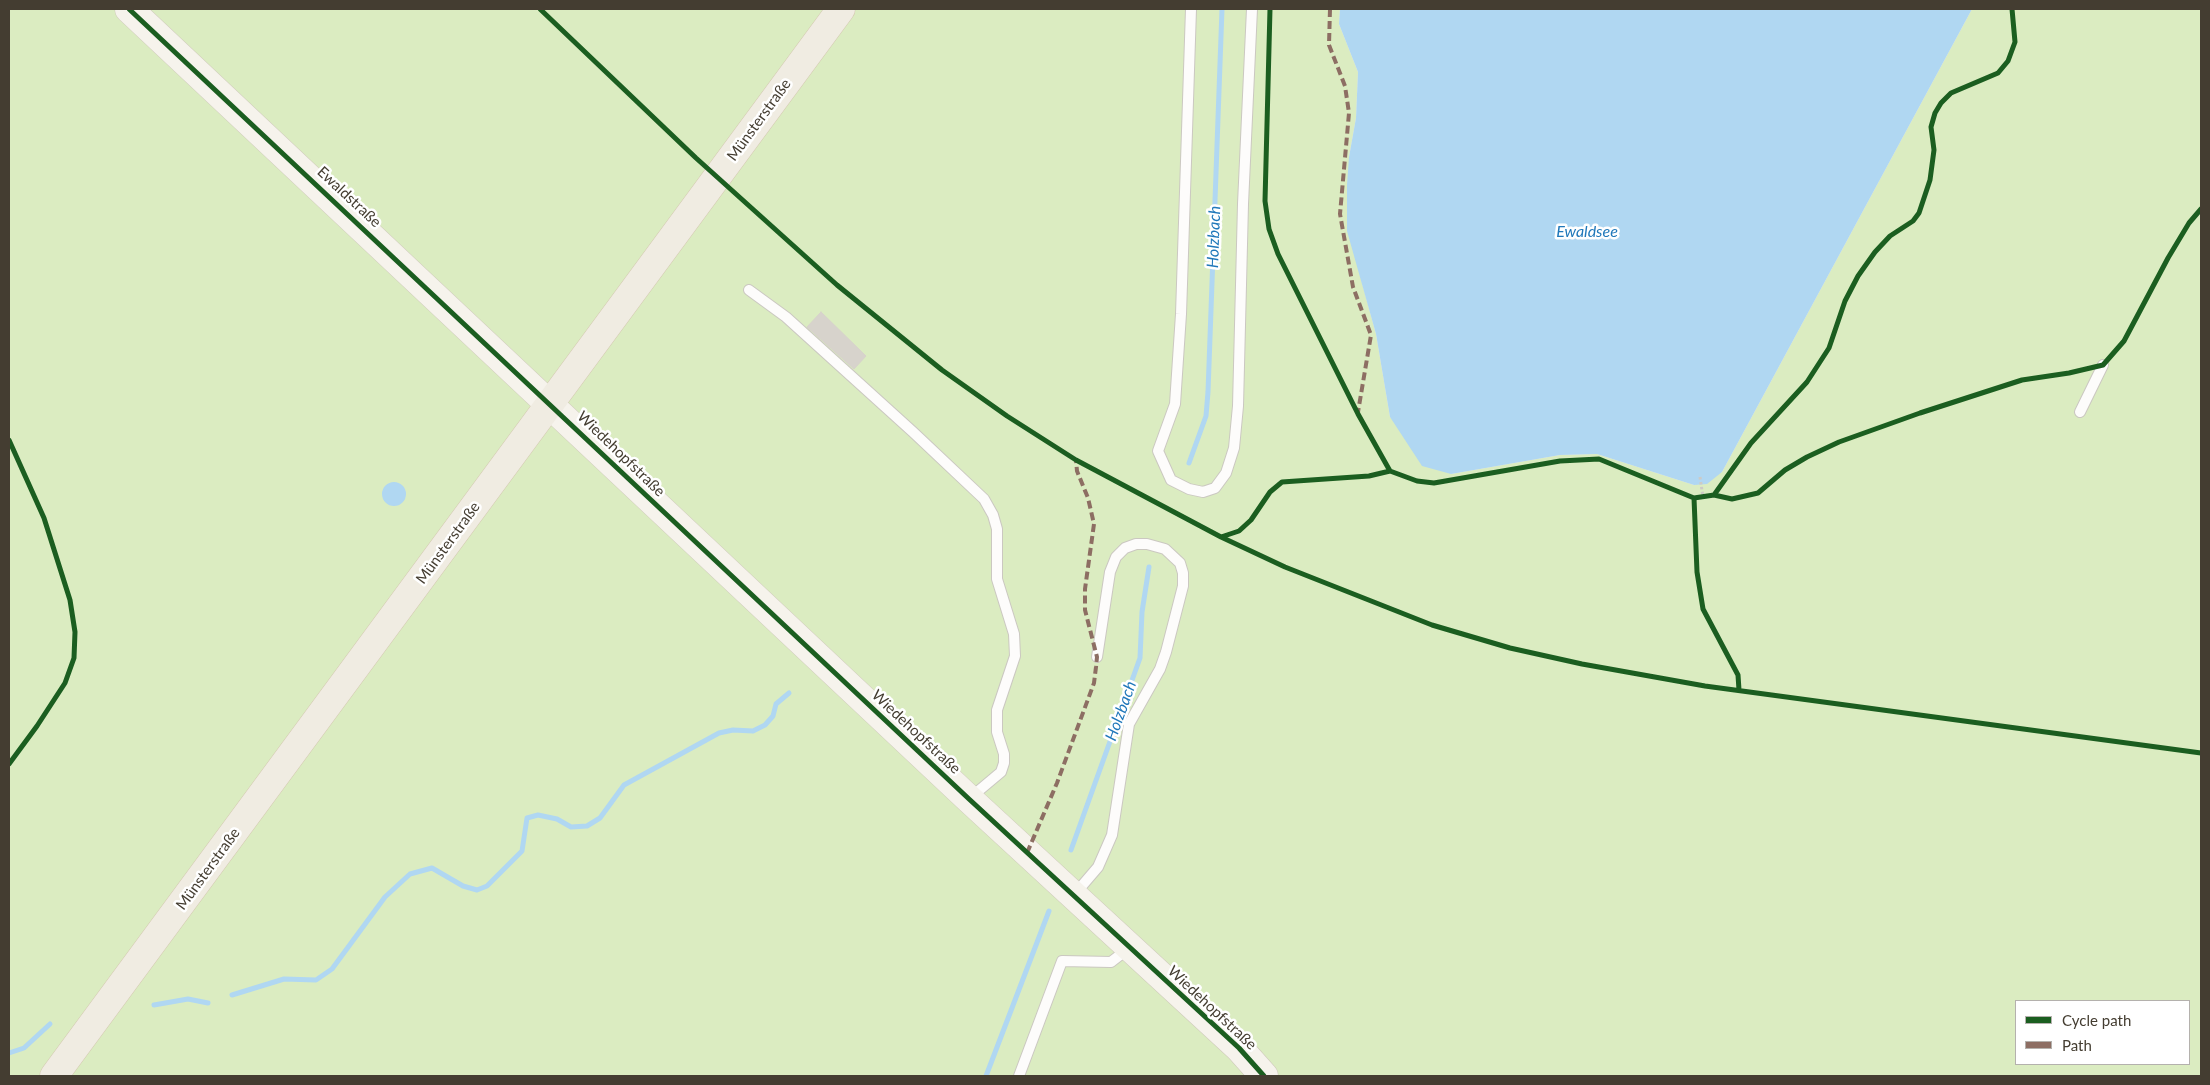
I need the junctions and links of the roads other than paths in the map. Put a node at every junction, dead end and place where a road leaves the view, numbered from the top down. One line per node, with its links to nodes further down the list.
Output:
1 (129, 9): 7 (main road, Ewaldstraße)
2 (841, 9): 7 (main road, Münsterstraße)
3 (1191, 9): 4 (lane)
4 (1252, 9)
5 (749, 290): 10 (lane)
6 (2103, 365): 8 (lane)
7 (551, 404): 10 (main road, Wiedehopfstraße); 13 (main road, Münsterstraße)
8 (2080, 412)
9 (1097, 657): 11 (lane)
10 (969, 799): 11 (main road, Wiedehopfstraße)
11 (1073, 896): 12 (main road, Wiedehopfstraße)
12 (1130, 948): 14 (lane); 15 (main road, Wiedehopfstraße)
13 (54, 1076)
14 (1019, 1076)
15 (1264, 1076)

